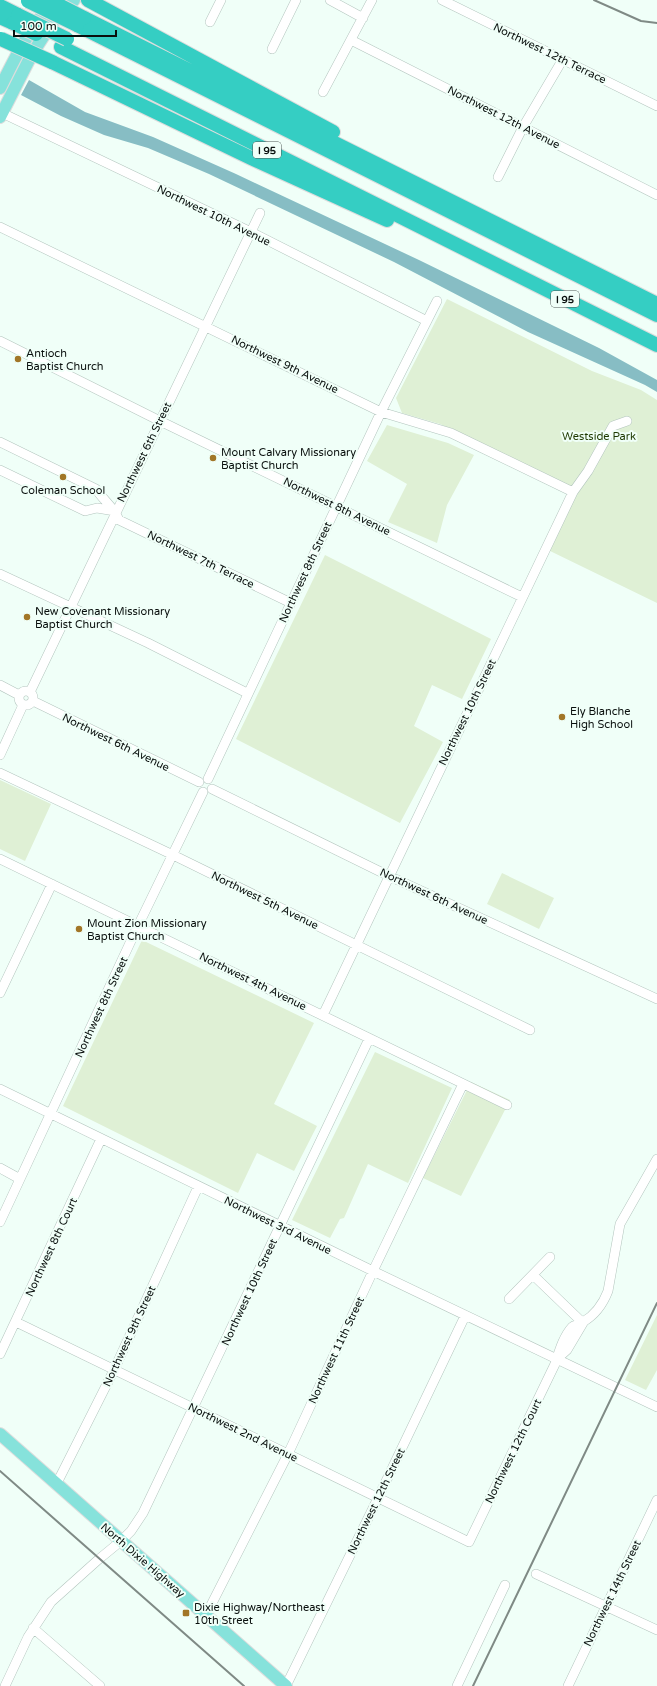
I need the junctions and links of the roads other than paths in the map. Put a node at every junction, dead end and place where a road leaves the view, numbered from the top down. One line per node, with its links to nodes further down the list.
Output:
1 (49, 0): 16 (highway, bridge)
2 (56, 0): 23 (main road)
3 (74, 0): 26 (main road)
4 (80, 0): 11 (highway)
5 (221, 0): 17 (street)
6 (296, 0): 20 (street)
7 (330, 0): 14 (street)
8 (372, 0): 14 (street)
9 (442, 0): 22 (street, Northwest 12th Terrace)
10 (27, 1): 16 (highway, bridge)
11 (93, 4): 29 (highway)
12 (0, 6): 15 (highway)
13 (0, 17): 15 (highway, I 95)
14 (363, 18): 19 (street)
15 (15, 19): 21 (highway, I 95, bridge)
16 (81, 22): 29 (highway); 37 (highway)
17 (210, 22)
18 (1, 36): 21 (highway)
19 (351, 40): 24 (street); 27 (street, Northwest 12th Avenue)
20 (272, 49)
21 (58, 52): 34 (highway, I 95); 34 (highway); 40 (highway)
22 (563, 59): 25 (street, Northwest 12th Terrace); 27 (street)
23 (0, 88)
24 (323, 92)
25 (657, 106)
26 (1, 114): 33 (street, Northwest 10th Avenue)
27 (523, 127): 28 (street); 30 (street, Northwest 12th Avenue)
28 (498, 177)
29 (413, 182): 36 (highway)
30 (657, 195)
31 (260, 213): 33 (street, Northwest 6th Street)
32 (0, 227): 39 (street, Northwest 9th Avenue)
33 (251, 232): 38 (street, Northwest 10th Avenue); 39 (street, Northwest 6th Street)
34 (474, 253): 42 (highway, I 95)
35 (437, 301): 38 (street, Northwest 8th Street)
36 (657, 304)
37 (657, 315)
38 (427, 321): 43 (street, Northwest 8th Street)
39 (205, 325): 43 (street, Northwest 9th Avenue); 44 (street, Northwest 6th Street)
40 (657, 334)
41 (0, 341): 44 (street, Northwest 8th Avenue)
42 (657, 345)
43 (381, 412): 48 (street, Northwest 9th Avenue); 49 (street, Northwest 8th Street)
44 (160, 421): 49 (street, Northwest 8th Avenue); 50 (street, Northwest 6th Street)
45 (627, 421): 48 (street, Northwest 10th Street)
46 (0, 442): 50 (street, Northwest 7th Terrace)
47 (0, 470): 50 (street)
48 (573, 492): 52 (street, Northwest 10th Street)
49 (337, 506): 52 (street, Northwest 8th Avenue); 53 (street, Northwest 8th Street)
50 (115, 511): 53 (street, Northwest 7th Terrace); 54 (street, Northwest 6th Street)
51 (0, 574): 54 (street)
52 (522, 597): 68 (street, Northwest 10th Street)
53 (291, 603): 57 (street, Northwest 8th Street)
54 (70, 606): 56 (street, Northwest 6th Street); 57 (street)
55 (0, 685): 58 (street)
56 (30, 692): 58 (street); 59 (street)
57 (247, 693): 63 (street, Northwest 8th Street)
58 (20, 695): 60 (street)
59 (33, 701): 60 (street); 63 (street, Northwest 6th Avenue)
60 (24, 705): 61 (street)
61 (0, 755)
62 (0, 773): 66 (street, Northwest 5th Avenue)
63 (204, 781): 64 (street); 65 (street)
64 (212, 789): 65 (street); 68 (street, Northwest 6th Avenue)
65 (203, 792): 66 (street, Northwest 8th Street)
66 (173, 855): 70 (street, Northwest 8th Street); 71 (street, Northwest 5th Avenue)
67 (1, 862): 69 (street, Northwest 4th Avenue)
68 (389, 876): 71 (street, Northwest 10th Street); 73 (street, Northwest 6th Avenue)
69 (52, 884): 70 (street, Northwest 4th Avenue); 72 (street)
70 (139, 925): 74 (street, Northwest 4th Avenue); 80 (street, Northwest 8th Street)
71 (357, 945): 74 (street, Northwest 10th Street); 75 (street, Northwest 5th Avenue)
72 (0, 993)
73 (657, 999)
74 (323, 1015): 76 (street, Northwest 4th Avenue)
75 (530, 1030)
76 (370, 1039): 77 (street, Northwest 4th Avenue); 87 (street, Northwest 10th Street)
77 (463, 1084): 79 (street, Northwest 4th Avenue); 89 (street, Northwest 11th Street)
78 (0, 1089): 80 (street, Northwest 3rd Avenue)
79 (507, 1105)
80 (51, 1115): 81 (street, Northwest 3rd Avenue); 84 (street, Northwest 8th Street)
81 (101, 1139): 85 (street, Northwest 3rd Avenue); 93 (street, Northwest 8th Court)
82 (657, 1159): 94 (street)
83 (0, 1168): 84 (street)
84 (20, 1179): 86 (street, Northwest 8th Street)
85 (198, 1187): 87 (street, Northwest 3rd Avenue); 97 (street, Northwest 9th Street)
86 (0, 1222)
87 (280, 1226): 89 (street, Northwest 3rd Avenue); 99 (street, Northwest 10th Street)
88 (550, 1257): 90 (street)
89 (373, 1271): 92 (street, Northwest 3rd Avenue); 101 (street, Northwest 11th Street)
90 (533, 1275): 91 (street); 94 (street)
91 (509, 1299)
92 (465, 1316): 96 (street, Northwest 3rd Avenue); 103 (street, Northwest 12th Street)
93 (16, 1322): 95 (street, Northwest 8th Court); 97 (street, Northwest 2nd Avenue)
94 (583, 1323): 96 (street)
95 (0, 1354)
96 (557, 1359): 98 (street, Northwest 3rd Avenue); 106 (street, Northwest 12th Court)
97 (114, 1370): 99 (street, Northwest 2nd Avenue); 102 (street, Northwest 9th Street)
98 (657, 1407)
99 (194, 1409): 101 (street, Northwest 2nd Avenue); 105 (street, Northwest 10th Street)
100 (0, 1434): 102 (main road, North Dixie Highway)
101 (288, 1454): 103 (street, Northwest 2nd Avenue); 110 (street, Northwest 11th Street)
102 (57, 1483): 105 (main road, North Dixie Highway)
103 (378, 1498): 106 (street, Northwest 2nd Avenue); 115 (street, Northwest 12th Street)
104 (657, 1500): 109 (street, Northwest 14th Street)
105 (121, 1541): 110 (main road, North Dixie Highway); 111 (street, Northwest 10th Street)
106 (469, 1542)
107 (536, 1574): 109 (street)
108 (505, 1585): 116 (street)
109 (605, 1606): 112 (street); 117 (street, Northwest 14th Street)
110 (206, 1615): 115 (main road, North Dixie Highway)
111 (33, 1628): 113 (street, Northwest 10th Street); 114 (street)
112 (657, 1630)
113 (5, 1686)
114 (100, 1686)
115 (286, 1686)
116 (457, 1686)
117 (568, 1686)

